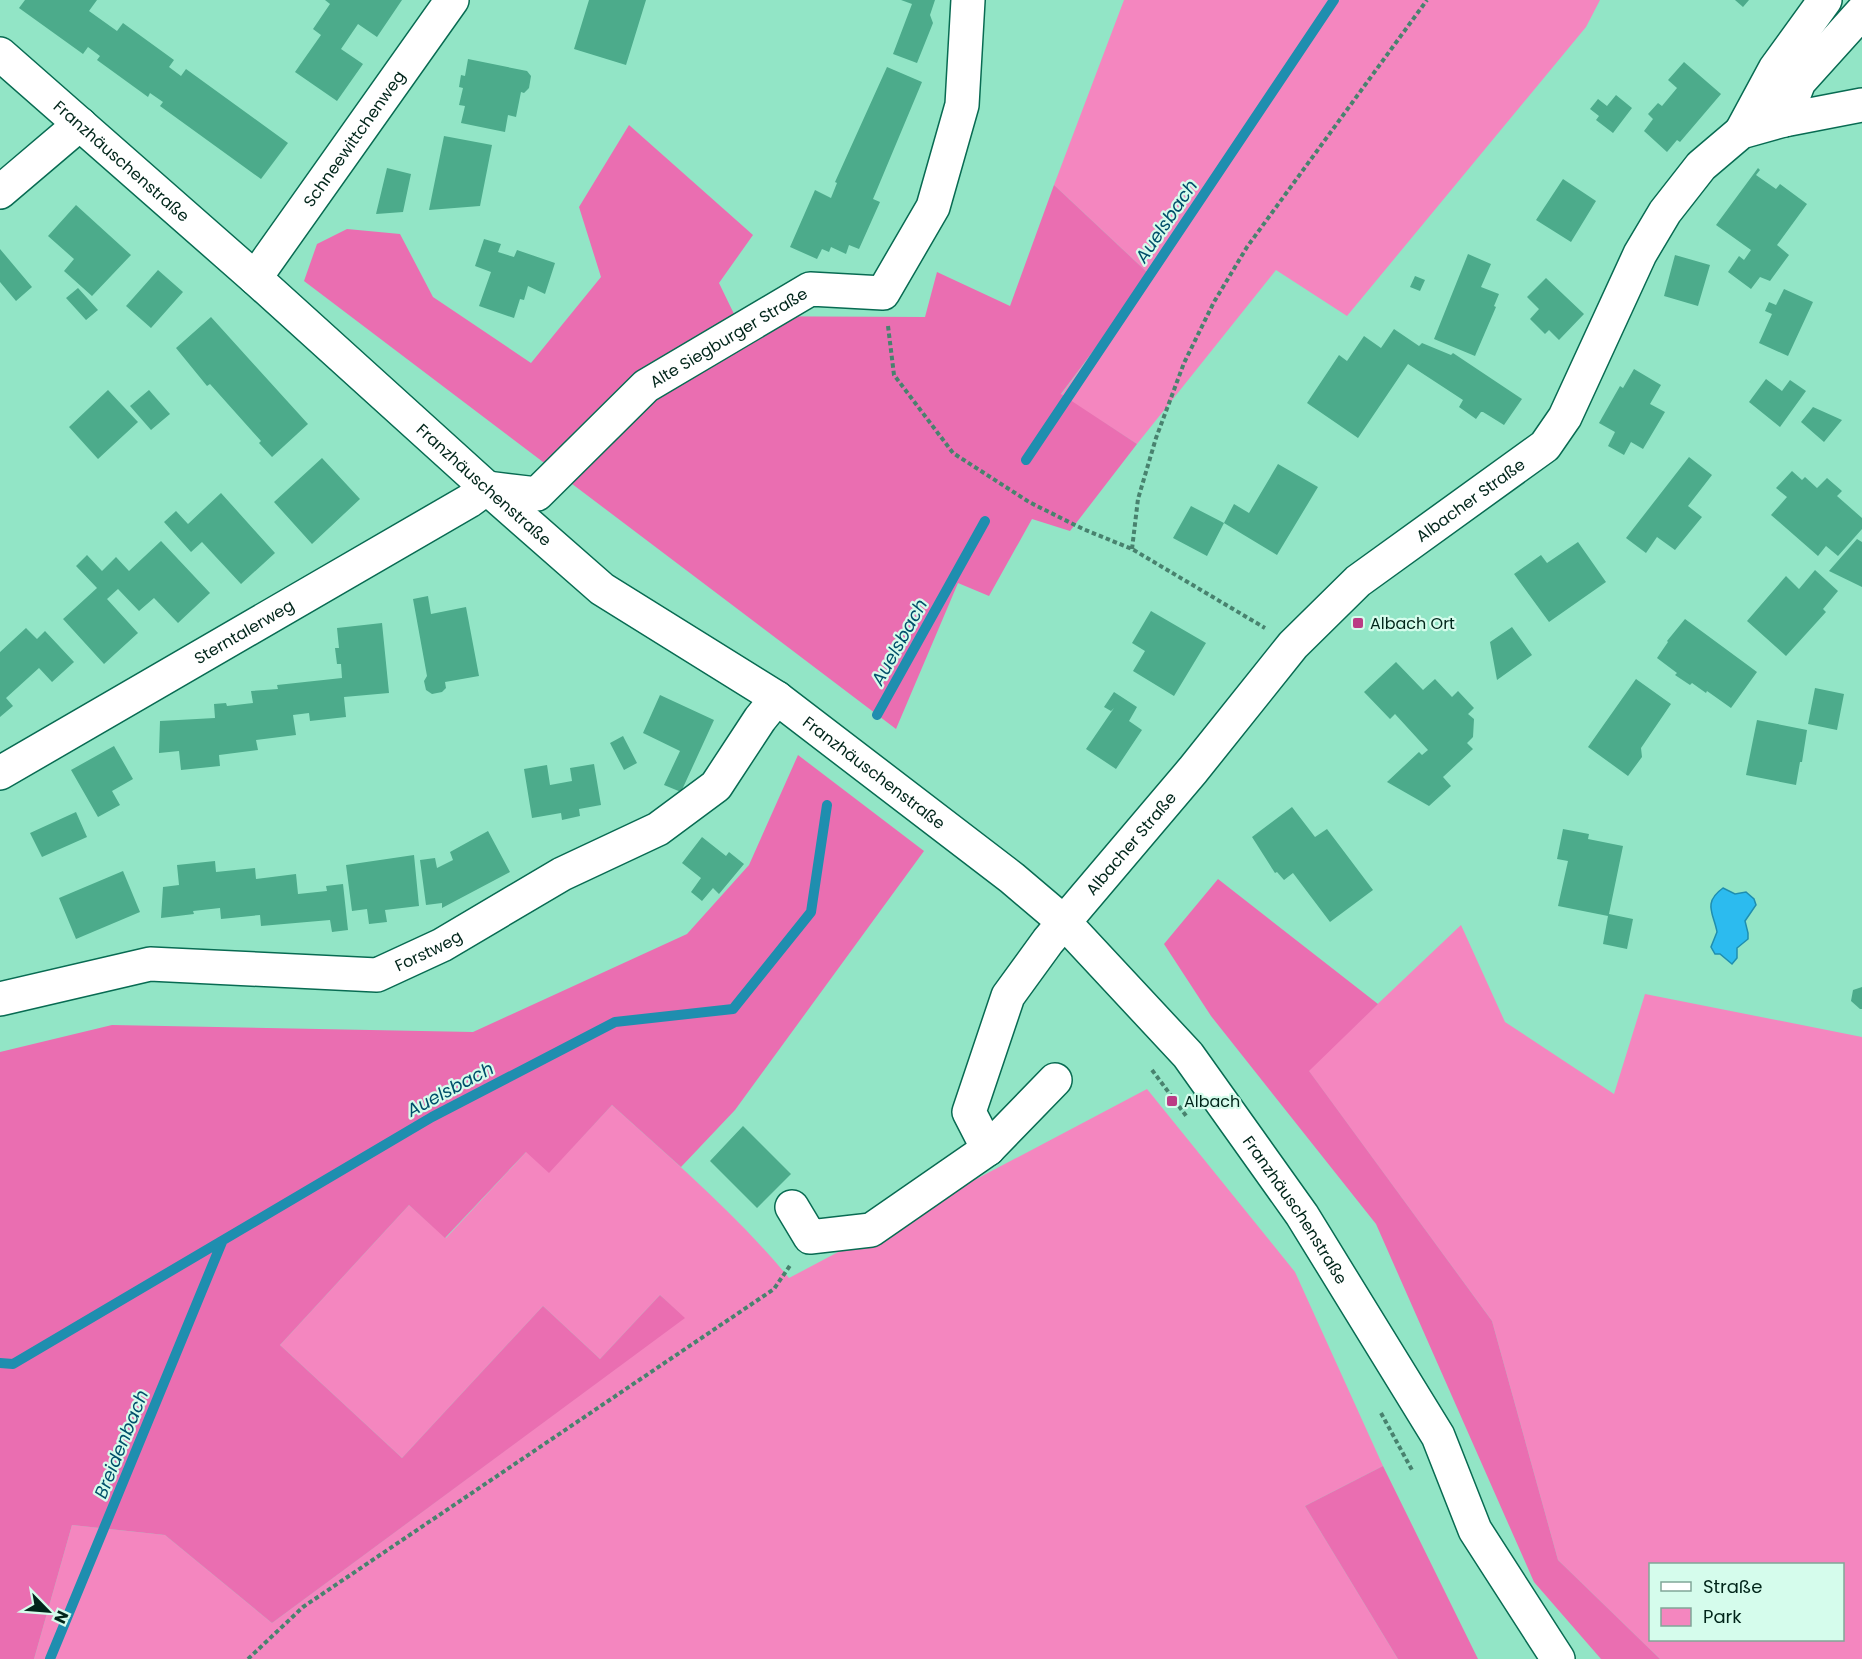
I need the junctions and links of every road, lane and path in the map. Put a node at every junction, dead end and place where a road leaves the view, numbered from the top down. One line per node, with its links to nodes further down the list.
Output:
1 (452, 0): 12 (street, Schneewittchenweg)
2 (968, 0): 13 (street)
3 (1428, 0): 15 (path)
4 (1825, 0): 10 (street)
5 (1862, 12): 8 (street)
6 (0, 54): 9 (street, Franzhäuschenstraße)
7 (1862, 105): 8 (street, Albacher Straße)
8 (1784, 120): 10 (street, Albacher Straße)
9 (80, 124): 11 (street); 12 (street, Franzhäuschenstraße)
10 (1741, 132): 16 (street, Albacher Straße)
11 (0, 192)
12 (255, 278): 14 (street, Franzhäuschenstraße)
13 (883, 292): 14 (street, Alte Siegburger Straße); 15 (path)
14 (487, 488): 17 (street, Franzhäuschenstraße); 18 (street, Sterntalerweg)
15 (1132, 549): 16 (path)
16 (1293, 645): 19 (street, Albacher Straße)
17 (777, 698): 19 (street, Franzhäuschenstraße); 20 (street, Forstweg)
18 (0, 773)
19 (1065, 923): 24 (street, Albacher Straße); 30 (street, Franzhäuschenstraße)
20 (0, 999)
21 (1145, 1060): 23 (path)
22 (1055, 1080): 24 (street)
23 (1193, 1125)
24 (988, 1149): 26 (street)
25 (792, 1207): 26 (street)
26 (810, 1237): 29 (path)
27 (1378, 1408): 28 (path)
28 (1413, 1471)
29 (248, 1659)
30 (1558, 1659)

